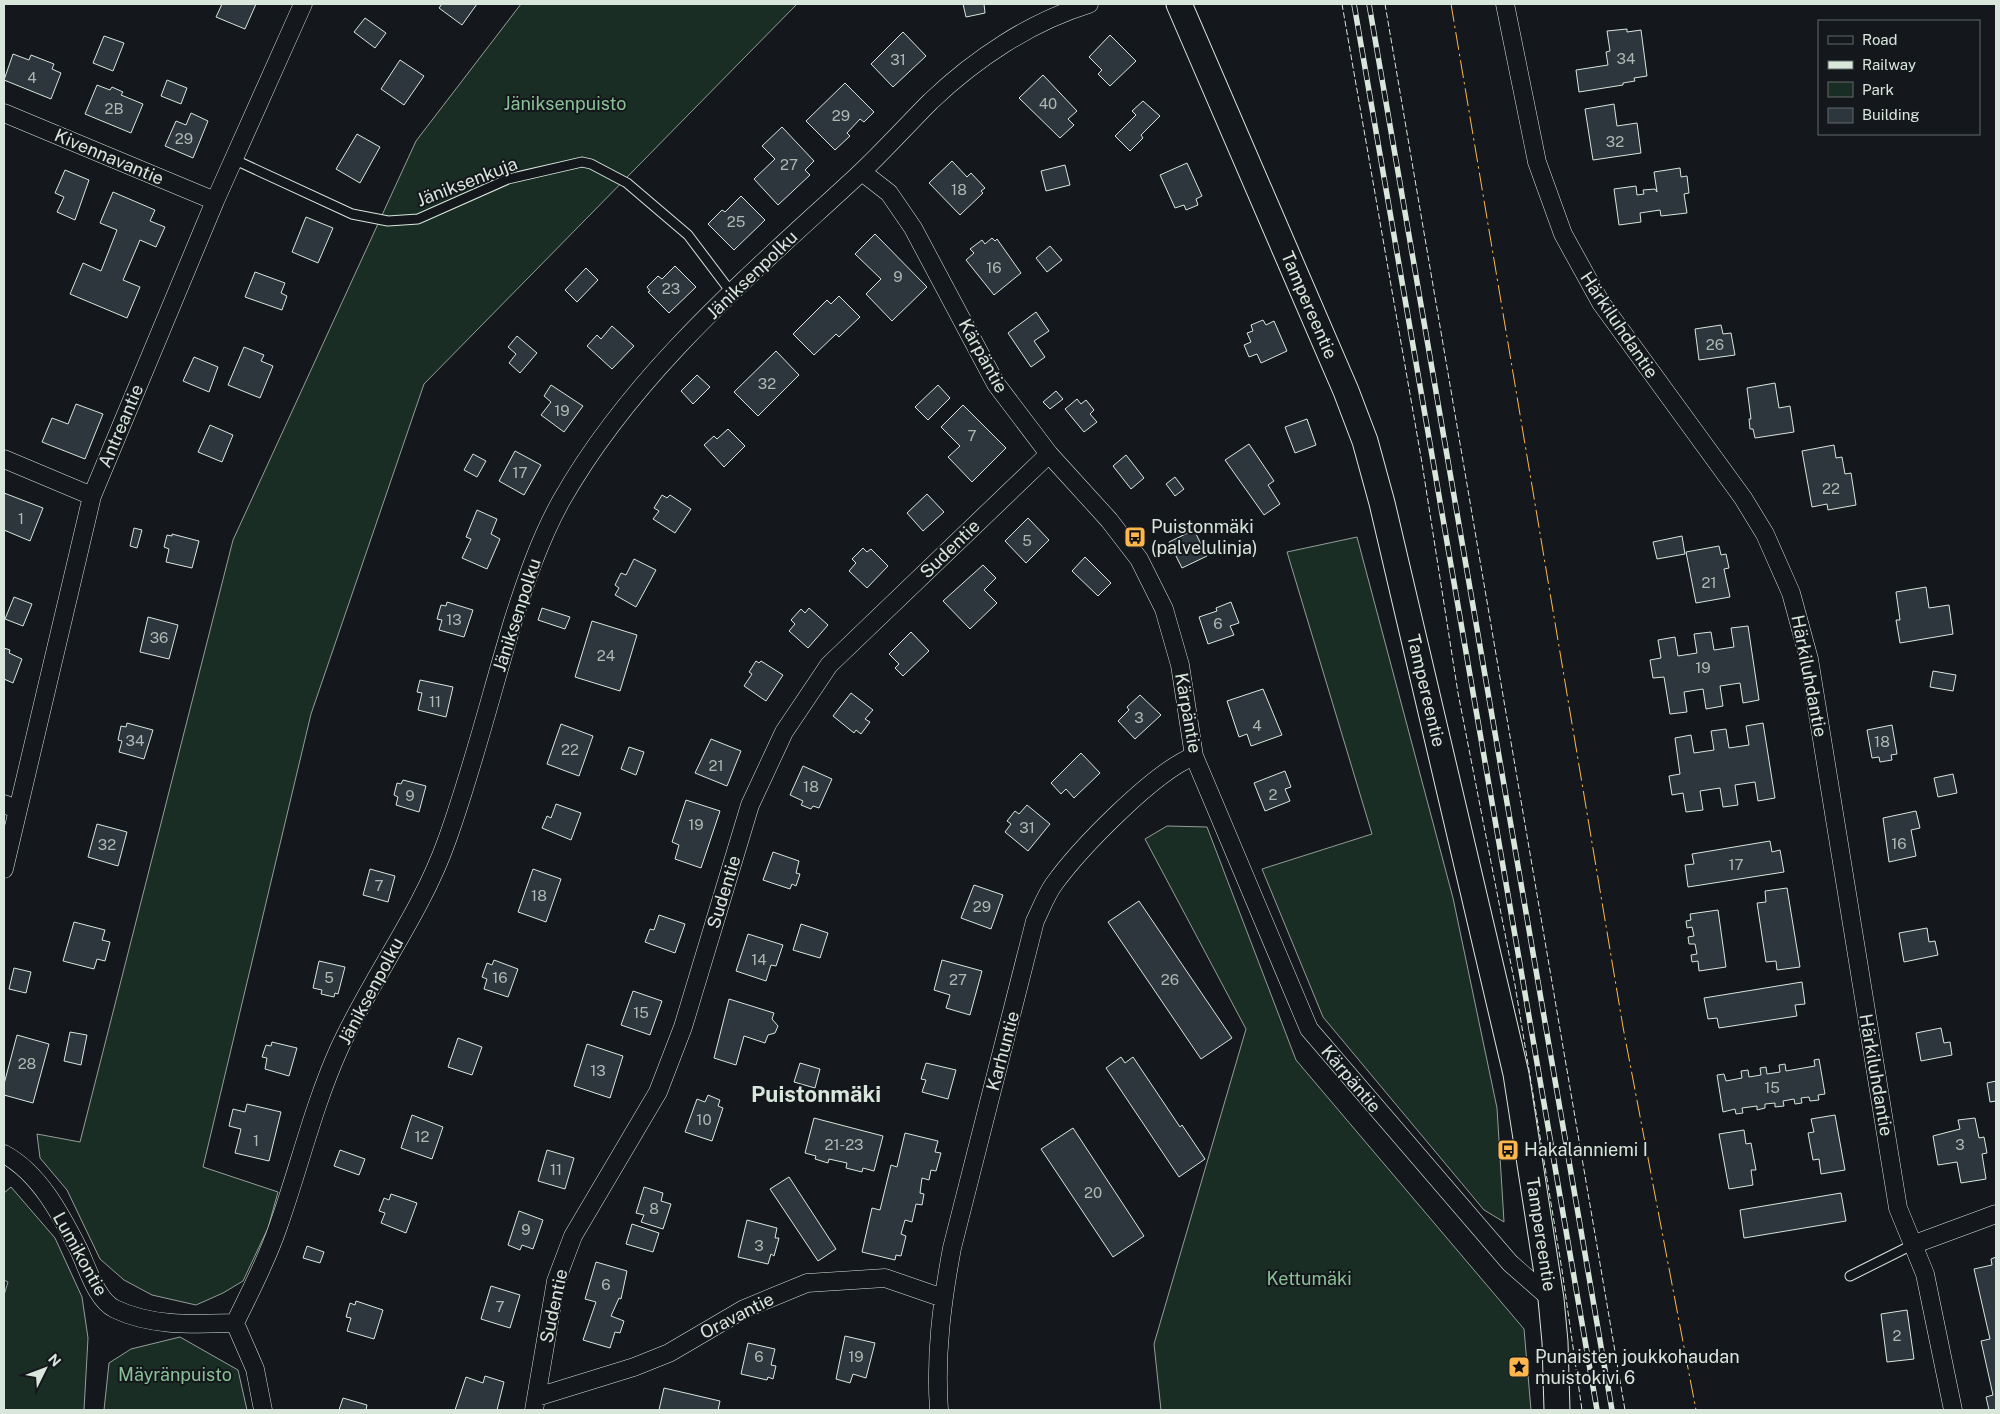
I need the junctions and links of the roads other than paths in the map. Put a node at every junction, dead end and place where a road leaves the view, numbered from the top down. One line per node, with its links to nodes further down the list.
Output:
1 (304, 4): 6 (street, Antreantie)
2 (1089, 4): 7 (street, Jäniksenpolku)
3 (1179, 4): 21 (main road, Tampereentie)
4 (1505, 4): 18 (street, Härkiluhdantie)
5 (4, 113): 8 (street, Kivennavantie)
6 (233, 160): 8 (street, Antreantie); 9 (lane, Jäniksenkuja)
7 (862, 172): 9 (street, Jäniksenpolku); 10 (street, Kärpäntie)
8 (215, 201): 12 (street, Antreantie)
9 (731, 292): 22 (street, Jäniksenpolku)
10 (1049, 454): 13 (street, Kärpäntie); 23 (street, Sudentie)
11 (4, 459): 12 (street)
12 (92, 496): 14 (street, Antreantie)
13 (1194, 756): 20 (street, Karhuntie); 21 (street, Kärpäntie)
14 (11, 807): 15 (street, Antreantie)
15 (4, 869)
16 (4, 1154): 22 (street, Lumikontie)
17 (1996, 1214): 18 (street)
18 (1912, 1245): 19 (lane); 27 (street, Härkiluhdantie)
19 (1850, 1276)
20 (943, 1298): 23 (street, Oravantie); 25 (street, Karhuntie)
21 (1551, 1299): 26 (main road, Tampereentie)
22 (235, 1324): 24 (street)
23 (535, 1404)
24 (263, 1410)
25 (939, 1410)
26 (1557, 1410)
27 (1952, 1410)

